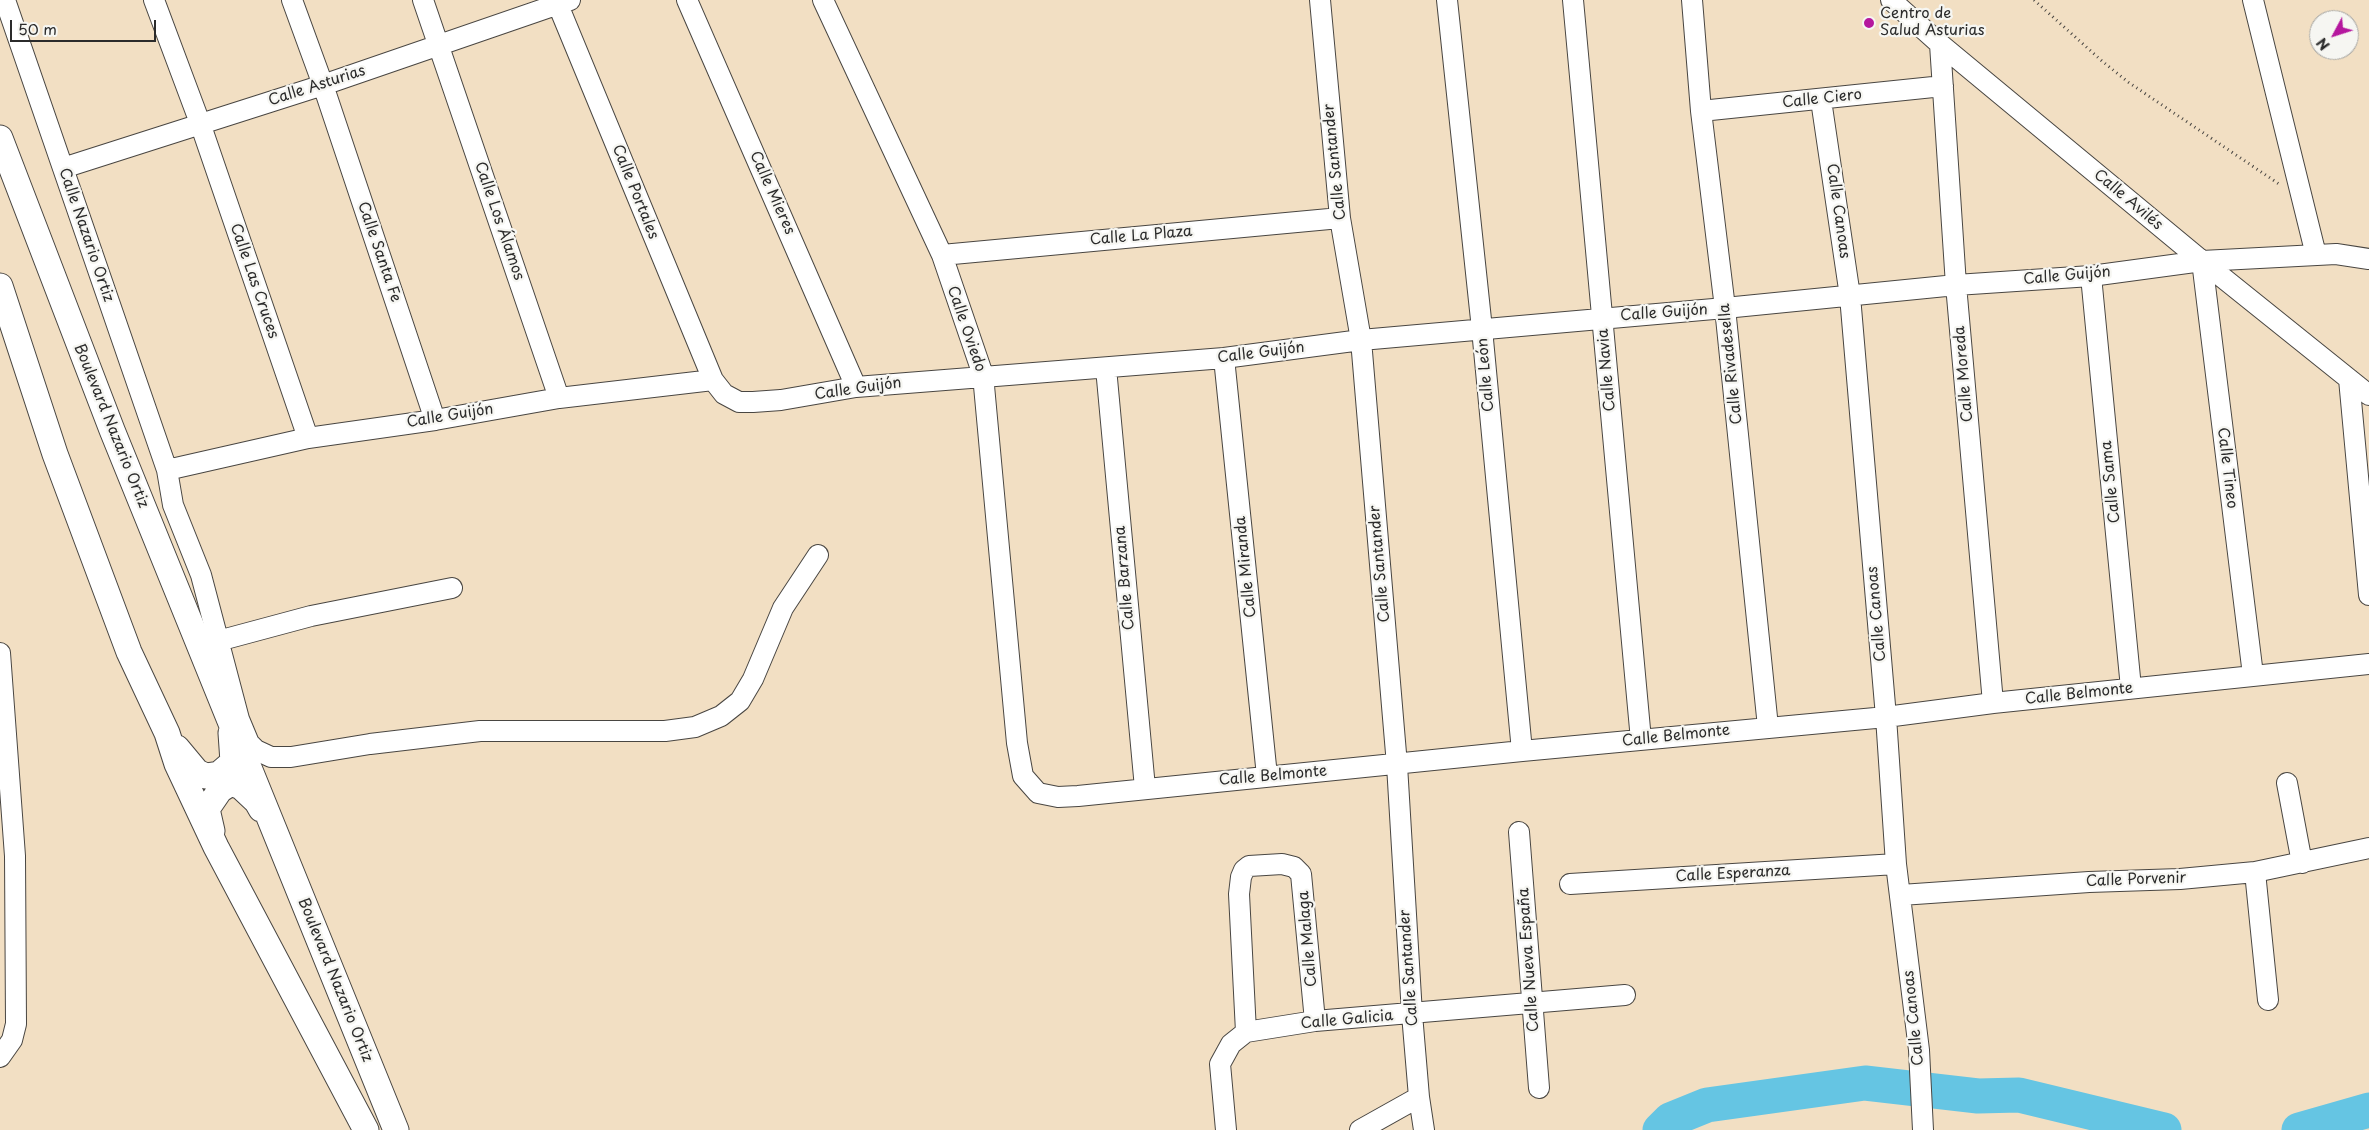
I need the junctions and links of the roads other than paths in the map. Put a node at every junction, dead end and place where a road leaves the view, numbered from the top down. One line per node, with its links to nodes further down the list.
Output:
1 (5, 0): 22 (street, Calle Nazario Ortiz)
2 (154, 0): 20 (street, Calle Las Cruces)
3 (292, 0): 16 (street, Calle Santa Fe)
4 (423, 0): 15 (street, Calle Los Álamos)
5 (687, 0): 41 (street, Calle Mieres)
6 (823, 0): 24 (street, Calle Oviedo)
7 (1320, 0): 23 (street, Calle Santander)
8 (1447, 0): 34 (street, Calle León)
9 (1573, 0): 33 (street, Calle Navia)
10 (1692, 0): 19 (street, Calle Rivadesella)
11 (1891, 0): 14 (street, Calle Avilés)
12 (2253, 0): 25 (street)
13 (561, 1): 15 (street, Calle Asturias); 40 (street, Calle Portales)
14 (1940, 44): 17 (street, Calle Moreda); 26 (street, Calle Avilés)
15 (440, 45): 16 (street, Calle Asturias); 43 (street, Calle Los Álamos)
16 (322, 85): 20 (street, Calle Asturias); 44 (street, Calle Santa Fe)
17 (1943, 86): 18 (street, Calle Ciero); 29 (street, Calle Moreda)
18 (1821, 100): 19 (street, Calle Ciero); 31 (street, Calle Canoas)
19 (1701, 112): 32 (street, Calle Rivadesella)
20 (200, 123): 22 (street, Calle Asturias); 45 (street, Calle Las Cruces)
21 (0, 138): 56 (main road, Boulevard Nazario Ortiz)
22 (63, 168): 46 (street, Calle Nazario Ortiz)
23 (1340, 218): 24 (street, Calle La Plaza); 35 (street, Calle Santander)
24 (942, 255): 38 (street, Calle Oviedo)
25 (2316, 255): 26 (street, Calle Guijón); 27 (street, Calle Guijón)
26 (2202, 261): 28 (street, Calle Guijón); 39 (street, Calle Avilés); 53 (street, Calle Tineo)
27 (2366, 261)
28 (2090, 276): 29 (street, Calle Guijón); 54 (street, Calle Sama)
29 (1956, 285): 31 (street, Calle Guijón); 55 (street, Calle Moreda)
30 (0, 286): 59 (main road, Boulevard Nazario Ortiz)
31 (1850, 296): 32 (street, Calle Guijón); 57 (street, Calle Canoas)
32 (1725, 308): 33 (street, Calle Guijón); 58 (street, Calle Rivadesella)
33 (1602, 318): 34 (street, Calle Guijón); 60 (street, Calle Navia)
34 (1482, 329): 35 (street, Calle Guijón); 62 (street, Calle León)
35 (1361, 340): 36 (street, Calle Guijón); 63 (street, Calle Santander)
36 (1224, 358): 37 (street, Calle Guijón); 64 (street, Calle Miranda)
37 (1106, 368): 38 (street, Calle Guijón); 66 (street, Calle Barzana)
38 (983, 375): 41 (street, Calle Guijón); 61 (street, Calle Oviedo)
39 (2349, 379): 42 (street, Calle Avilés); 49 (street)
40 (713, 380): 41 (street, Calle Guijón); 43 (street, Calle Guijón)
41 (856, 387)
42 (2369, 395)
43 (559, 398): 44 (street, Calle Guijón)
44 (435, 420): 45 (street, Calle Guijón)
45 (308, 438): 46 (street, Calle Guijón)
46 (167, 470): 50 (street, Calle Nazario Ortiz)
47 (818, 555): 50 (street, Calle Nazario Ortiz)
48 (452, 588): 50 (street)
49 (2369, 595)
50 (218, 641)
51 (0, 653): 82 (street)
52 (2369, 664): 53 (street, Calle Belmonte)
53 (2253, 675): 54 (street, Calle Belmonte)
54 (2131, 688): 55 (street, Calle Belmonte)
55 (1993, 703): 57 (street, Calle Belmonte)
56 (226, 713): 59 (main road, Boulevard Nazario Ortiz); 67 (main road, Boulevard Nazario Ortiz)
57 (1886, 718): 58 (street, Calle Belmonte); 72 (street, Calle Canoas)
58 (1768, 727): 60 (street, Calle Belmonte)
59 (167, 733): 69 (main road, Boulevard Nazario Ortiz)
60 (1641, 740): 62 (street, Calle Belmonte)
61 (1017, 743): 66 (street, Calle Belmonte)
62 (1522, 751): 63 (street, Calle Belmonte)
63 (1397, 765): 64 (street, Calle Belmonte); 79 (street, Calle Santander)
64 (1267, 776): 66 (street, Calle Belmonte)
65 (2287, 783): 71 (street)
66 (1145, 788)
67 (275, 831): 69 (main road, Boulevard Nazario Ortiz); 86 (main road, Boulevard Nazario Ortiz)
68 (1519, 832): 78 (street, Calle Nueva España)
69 (216, 847): 85 (main road, Boulevard Nazario Ortiz)
70 (2369, 848): 71 (street, Calle Porvenir)
71 (2302, 863): 73 (street, Calle Porvenir)
72 (1896, 864): 74 (street, Calle Esperanza); 75 (street, Calle Canoas)
73 (2255, 872): 75 (street, Calle Porvenir); 77 (street)
74 (1570, 884)
75 (1901, 895): 90 (street, Calle Canoas)
76 (1625, 995): 78 (street, Calle Galicia)
77 (2268, 1000)
78 (1532, 1003): 79 (street, Calle Galicia); 83 (street, Calle Nueva España)
79 (1412, 1014): 80 (street, Calle Galicia); 84 (street, Calle Santander)
80 (1315, 1021): 81 (street, Calle Galicia); 81 (street, Calle Malaga)
81 (1246, 1032): 87 (street)
82 (0, 1057)
83 (1538, 1088)
84 (1419, 1097): 88 (street); 89 (street, Calle Santander)
85 (366, 1130)
86 (396, 1130)
87 (1226, 1130)
88 (1360, 1130)
89 (1424, 1130)
90 (1923, 1130)

